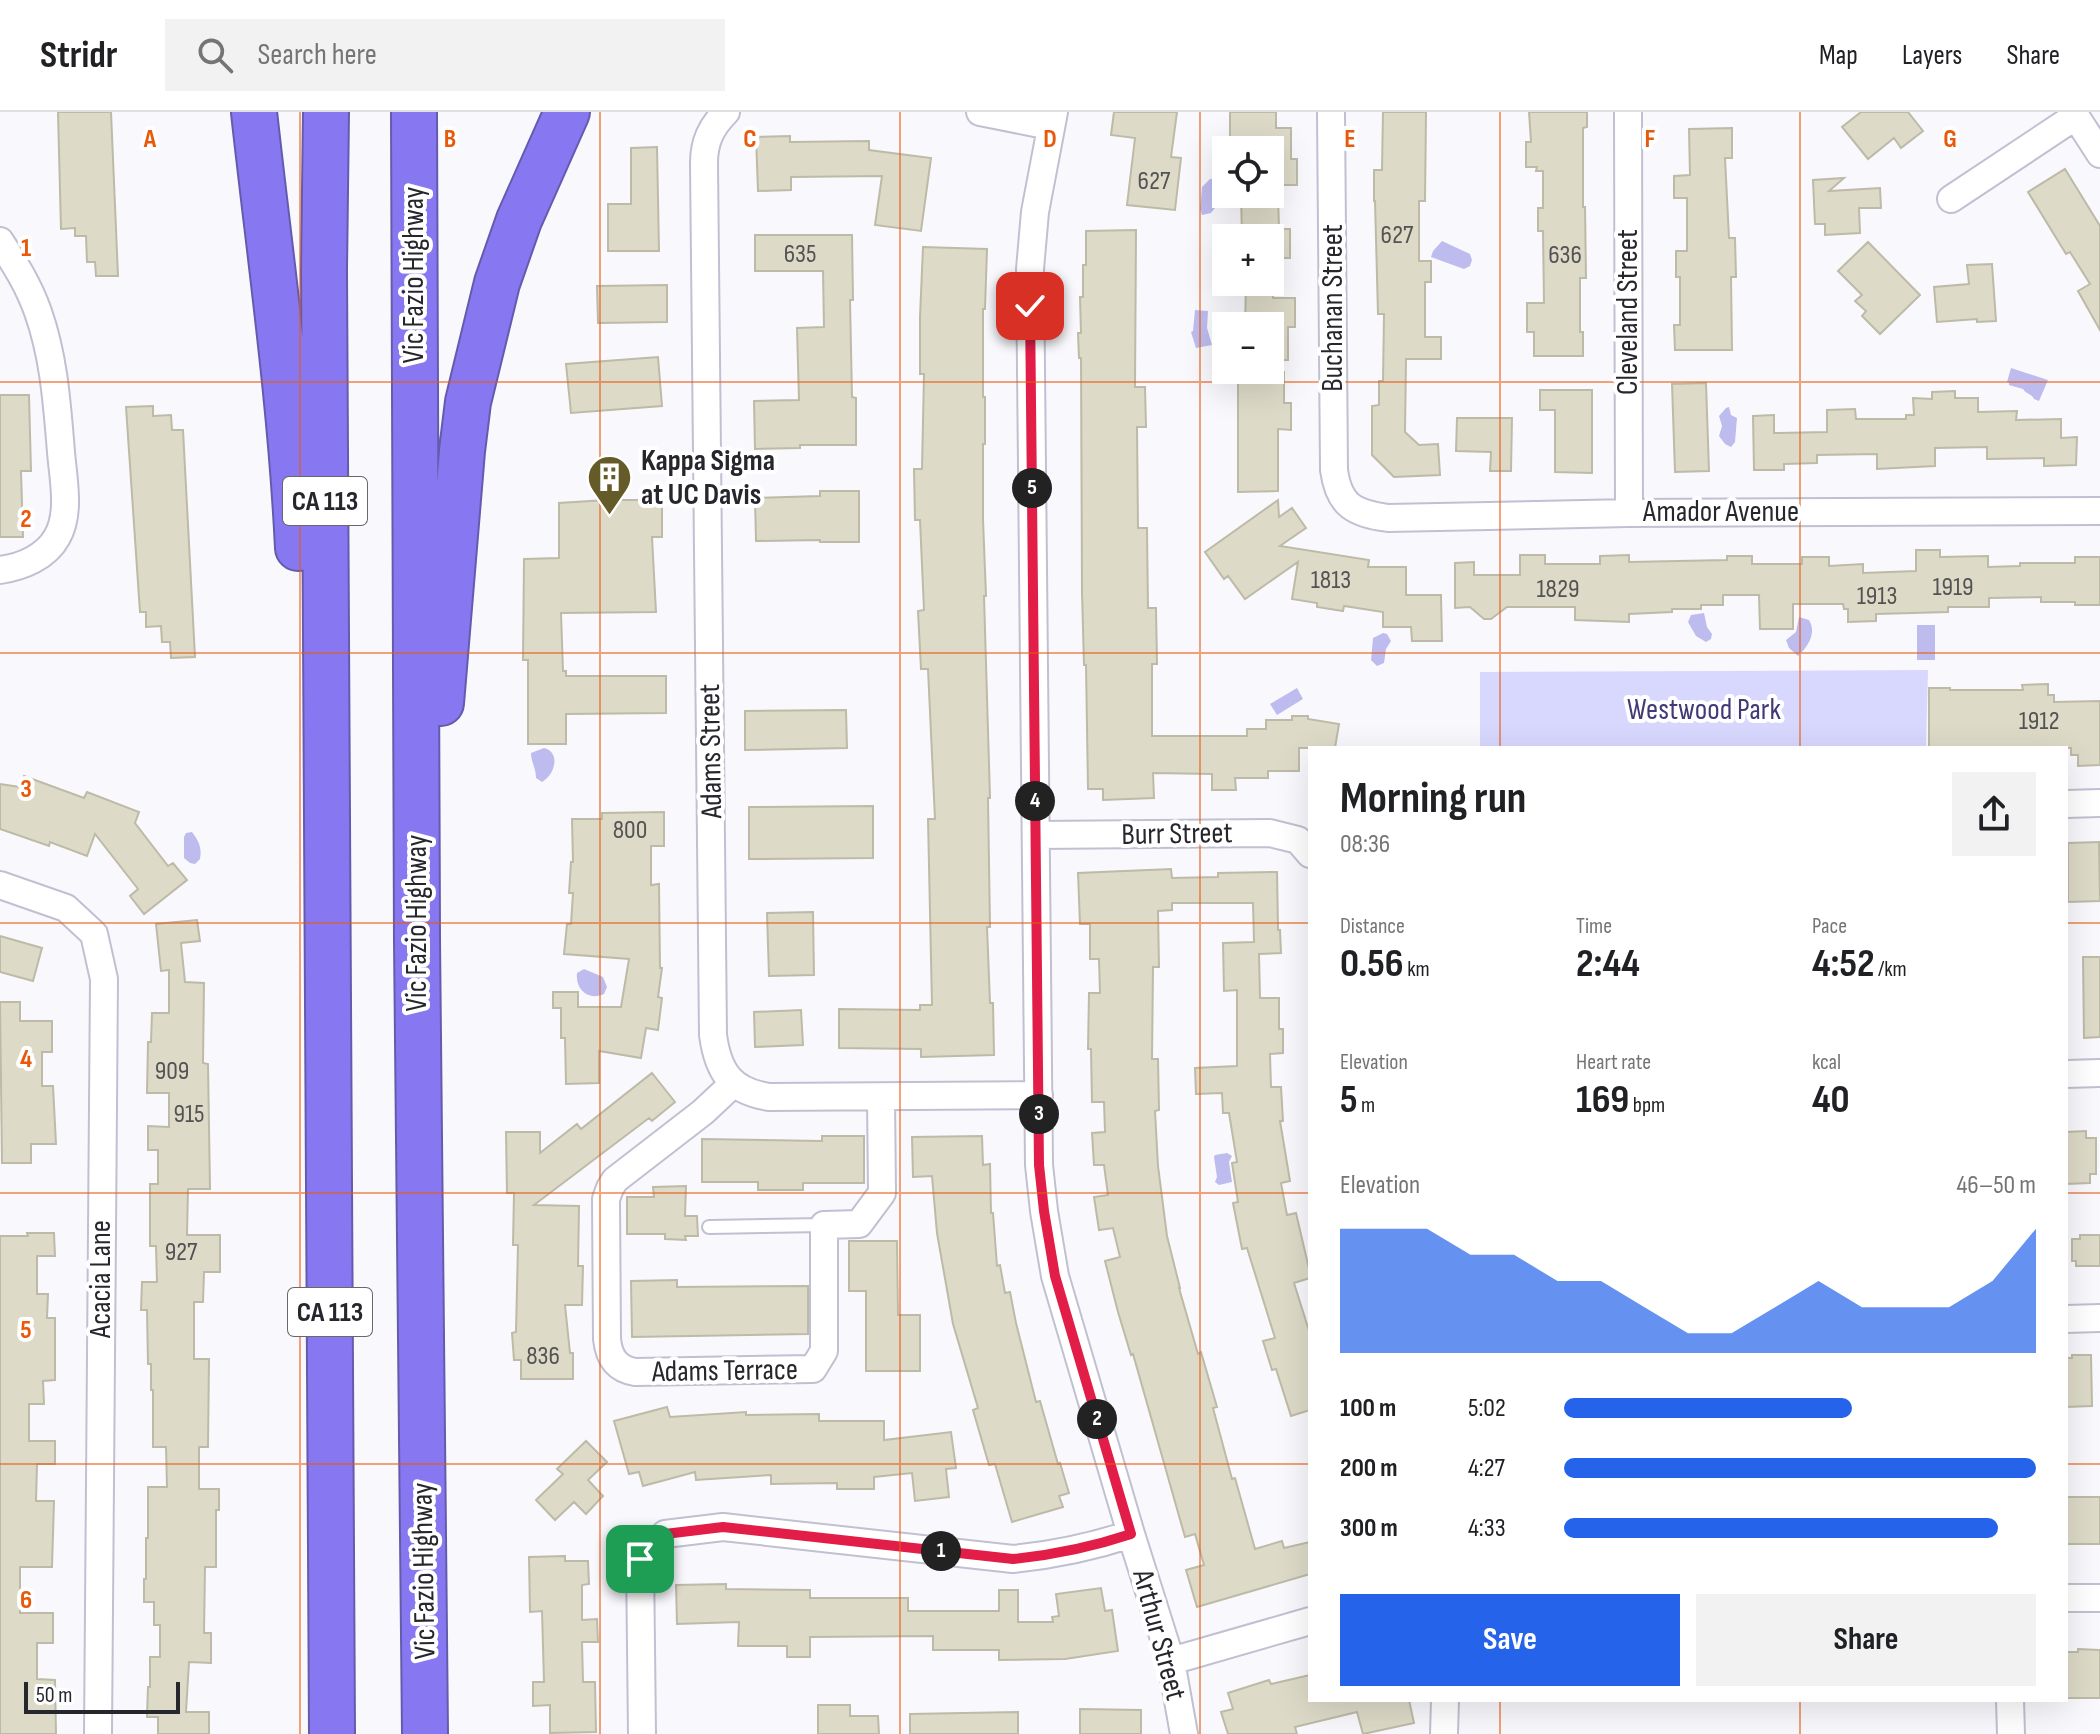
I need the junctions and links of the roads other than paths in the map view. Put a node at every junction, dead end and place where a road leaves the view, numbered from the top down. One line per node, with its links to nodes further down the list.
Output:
1 (254, 112): 23 (highway)
2 (326, 112): 23 (highway, CA 113)
3 (414, 112): 24 (highway, Vic Fazio Highway)
4 (567, 112): 24 (highway)
5 (726, 112): 27 (street, Adams Street)
6 (980, 112): 10 (street)
7 (1331, 112): 14 (street, Buchanan Street)
8 (1628, 112): 16 (street, Cleveland Street)
9 (2074, 114): 11 (street); 12 (street)
10 (1052, 119): 20 (street, Arthur Street)
11 (2100, 154)
12 (1951, 199)
13 (0, 241): 17 (street)
14 (1345, 503): 16 (street, Amador Avenue)
15 (2100, 511): 16 (street, Amador Avenue)
16 (1629, 513)
17 (0, 570)
18 (2100, 803): 19 (street)
19 (2068, 804)
20 (1036, 835): 21 (street, Burr Street); 28 (street, Arthur Street)
21 (1308, 852)
22 (0, 885): 41 (street, Acacia Lane)
23 (327, 889): 42 (highway, CA 113)
24 (417, 940): 43 (highway, Vic Fazio Highway)
25 (2100, 1073): 26 (street)
26 (2068, 1074)
27 (734, 1083): 29 (street); 30 (street, Adams Terrace)
28 (1039, 1095): 29 (street); 34 (street, Arthur Street)
29 (881, 1097): 30 (street)
30 (824, 1225): 31 (lane)
31 (709, 1227)
32 (2100, 1318): 33 (street)
33 (2068, 1319)
34 (1131, 1534): 38 (street, Arthur Street); 44 (street)
35 (2068, 1598): 36 (street)
36 (2100, 1598)
37 (1308, 1622): 38 (street)
38 (1171, 1661): 45 (street, Arthur Street)
39 (1445, 1702): 46 (street)
40 (2010, 1702): 47 (street)
41 (98, 1734)
42 (332, 1734)
43 (425, 1734)
44 (642, 1734)
45 (1184, 1734)
46 (1444, 1734)
47 (2011, 1734)

